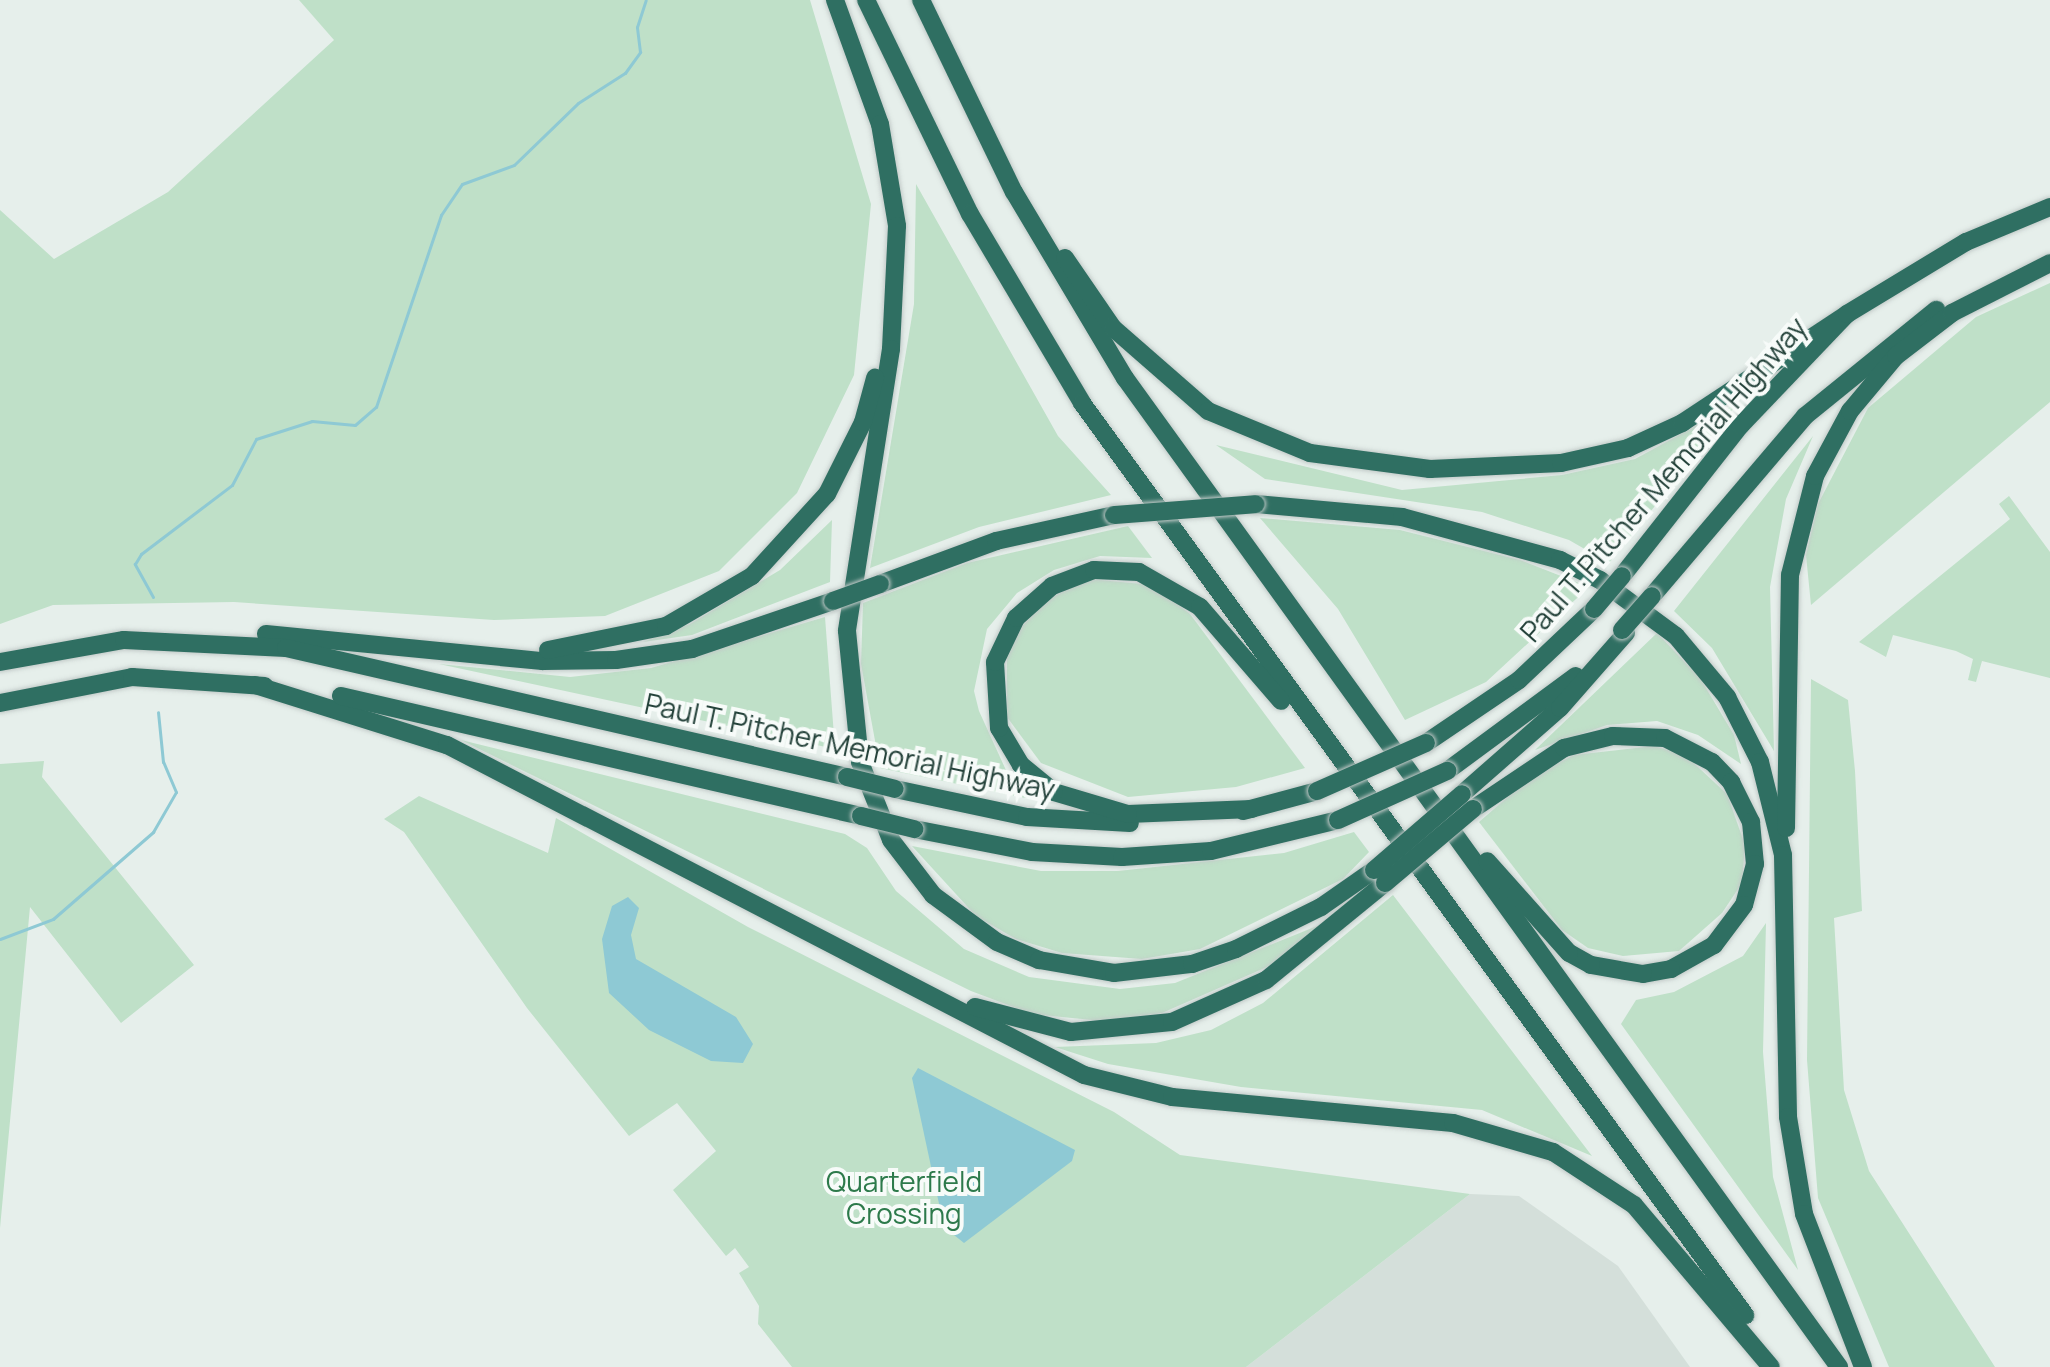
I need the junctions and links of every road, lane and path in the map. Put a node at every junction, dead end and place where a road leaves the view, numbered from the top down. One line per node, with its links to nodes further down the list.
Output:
1 (835, 0): 8 (highway)
2 (866, 0): 21 (highway)
3 (921, 0): 4 (highway)
4 (987, 140): 9 (highway); 14 (highway)
5 (2050, 207): 9 (highway, Paul T. Pitcher Memorial Highway)
6 (2050, 253): 10 (highway, bridge)
7 (2050, 263): 20 (highway)
8 (899, 274): 12 (highway); 19 (highway)
9 (1847, 314): 18 (highway, Paul T. Pitcher Memorial Highway, bridge)
10 (1624, 631): 15 (highway, bridge); 17 (highway)
11 (87, 644): 12 (highway); 13 (highway, Paul T. Pitcher Memorial Highway); 18 (highway, Paul T. Pitcher Memorial Highway, bridge)
12 (448, 651): 20 (highway, bridge)
13 (0, 662)
14 (1339, 678): 17 (highway); 25 (highway)
15 (255, 685): 16 (highway); 22 (highway)
16 (0, 703)
17 (1468, 802): 19 (highway, bridge)
18 (1252, 809): 21 (highway)
19 (1380, 876): 22 (highway)
20 (1785, 911): 26 (highway)
21 (1467, 939): 24 (highway)
22 (841, 947): 23 (highway)
23 (1771, 1367)
24 (1783, 1367)
25 (1839, 1367)
26 (1863, 1367)

